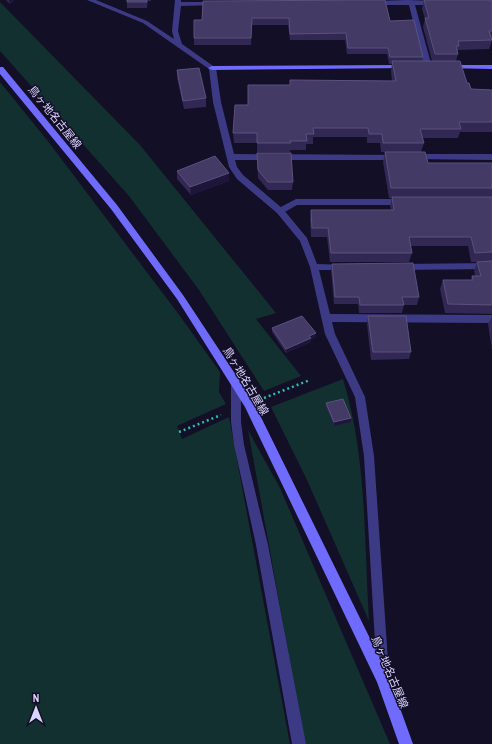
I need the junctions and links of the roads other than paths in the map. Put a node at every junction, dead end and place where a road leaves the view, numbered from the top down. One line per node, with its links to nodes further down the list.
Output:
1 (90, 0): 7 (street)
2 (178, 2): 6 (street); 7 (street)
3 (411, 2): 4 (street); 5 (street); 10 (street)
4 (364, 3)
5 (441, 3)
6 (224, 4)
7 (179, 46): 12 (street)
8 (412, 67): 12 (main road)
9 (420, 67): 10 (main road)
10 (435, 67): 11 (main road)
11 (492, 67)
12 (212, 68): 14 (street)
13 (0, 69): 24 (main road, 鳥ヶ地名古屋線)
14 (230, 157): 15 (street); 17 (street)
15 (492, 157)
16 (414, 202): 17 (street)
17 (280, 211): 20 (street)
18 (391, 266): 19 (street)
19 (492, 266)
20 (314, 267): 21 (street); 22 (street)
21 (353, 267)
22 (326, 318): 23 (street); 25 (street)
23 (492, 319)
24 (236, 385): 25 (main road, 鳥ヶ地名古屋線); 26 (street)
25 (383, 680): 27 (main road, 鳥ヶ地名古屋線)
26 (299, 744)
27 (406, 744)

